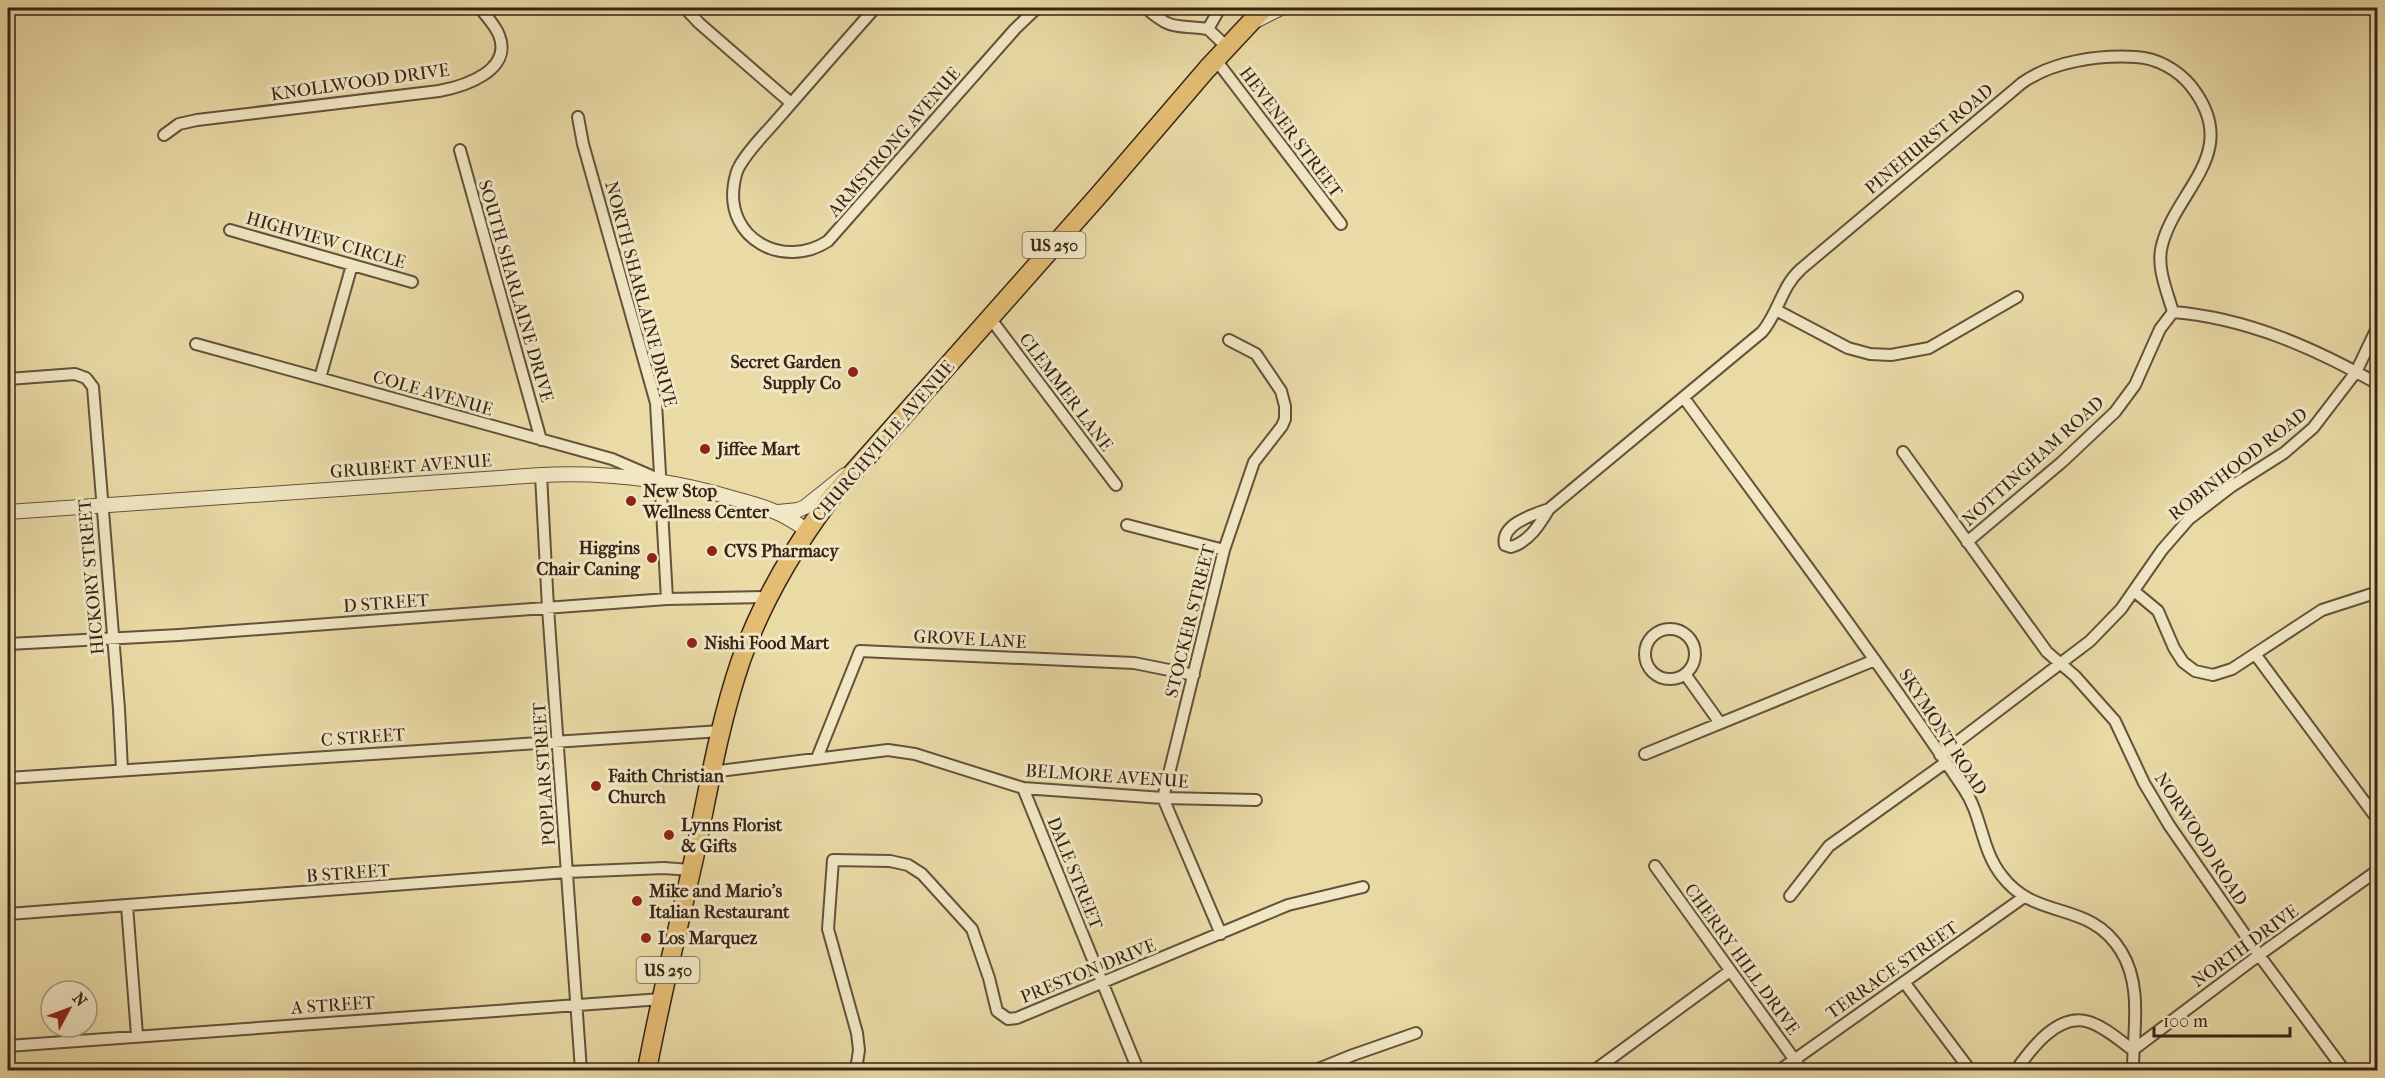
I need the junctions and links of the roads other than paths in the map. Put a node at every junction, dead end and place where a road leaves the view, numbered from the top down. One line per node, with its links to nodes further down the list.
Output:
1 (480, 8): 14 (street, KNOLLWOOD DRIVE)
2 (685, 8): 12 (street)
3 (875, 8): 12 (street)
4 (1037, 8): 12 (street, ARMSTRONG AVENUE)
5 (1146, 8): 10 (street)
6 (1220, 8): 10 (street)
7 (1264, 8): 9 (main road, CHURCHVILLE AVENUE / US 250)
8 (1281, 8): 9 (street)
9 (1248, 26): 11 (main road, CHURCHVILLE AVENUE / US 250)
10 (1208, 29): 11 (street, HEVENER STREET)
11 (1221, 53): 16 (street, HEVENER STREET); 23 (main road, CHURCHVILLE AVENUE / US 250)
12 (791, 103)
13 (578, 117): 36 (street, NORTH SHARLAINE DRIVE)
14 (164, 135)
15 (460, 150): 32 (street, SOUTH SHARLAINE DRIVE)
16 (1341, 224)
17 (230, 230): 18 (street, HIGHVIEW CIRCLE)
18 (352, 265): 19 (street, HIGHVIEW CIRCLE); 28 (street)
19 (412, 282)
20 (2018, 297): 21 (street)
21 (1776, 310): 22 (street, PINEHURST ROAD); 31 (street, PINEHURST ROAD)
22 (2173, 312): 27 (street); 44 (street, NOTTINGHAM ROAD)
23 (990, 318): 34 (main road, CHURCHVILLE AVENUE / US 250); 37 (street, CLEMMER LANE)
24 (2378, 326): 27 (street, ROBINHOOD ROAD)
25 (1229, 340): 45 (street, STOCKER STREET)
26 (196, 344): 28 (street, COLE AVENUE)
27 (2356, 372): 30 (street); 46 (street, ROBINHOOD ROAD)
28 (320, 378): 32 (street, COLE AVENUE)
29 (8, 379): 38 (street, HICKORY STREET)
30 (2378, 384)
31 (1684, 398): 39 (street, PINEHURST ROAD); 54 (street, SKYMONT ROAD)
32 (541, 441): 36 (street, COLE AVENUE)
33 (1903, 453): 44 (street, NORWOOD ROAD)
34 (860, 465): 41 (street); 43 (main road, CHURCHVILLE AVENUE / US 250)
35 (541, 475): 36 (street, GRUBERT AVENUE); 38 (street, GRUBERT AVENUE); 50 (street, POPLAR STREET)
36 (659, 480): 41 (street, GRUBERT AVENUE); 49 (street, NORTH SHARLAINE DRIVE)
37 (1116, 485)
38 (101, 505): 40 (street, GRUBERT AVENUE); 51 (street, HICKORY STREET)
39 (1549, 509)
40 (8, 512)
41 (778, 512): 43 (street, GRUBERT AVENUE)
42 (1127, 525): 45 (street)
43 (807, 531): 48 (main road, CHURCHVILLE AVENUE / US 250)
44 (1967, 542): 55 (street, NORWOOD ROAD)
45 (1224, 550): 57 (street, STOCKER STREET)
46 (2134, 591): 53 (street); 55 (street, ROBINHOOD ROAD)
47 (2378, 592): 53 (street)
48 (768, 597): 49 (street, D STREET); 59 (main road, CHURCHVILLE AVENUE / US 250)
49 (667, 599): 50 (street, D STREET)
50 (548, 608): 51 (street, D STREET); 60 (street, POPLAR STREET)
51 (111, 637): 52 (street, D STREET); 64 (street, HICKORY STREET)
52 (8, 644)
53 (2255, 654): 70 (street)
54 (1875, 660): 58 (street); 63 (street, SKYMONT ROAD)
55 (2060, 665): 63 (street, ROBINHOOD ROAD); 81 (street, NORWOOD ROAD)
56 (1685, 674): 56 (street); 58 (street)
57 (1194, 675): 62 (street, GROVE LANE); 68 (street, STOCKER STREET)
58 (1720, 723): 61 (street)
59 (721, 731): 60 (street, C STREET); 65 (main road, CHURCHVILLE AVENUE / US 250)
60 (558, 740): 64 (street, C STREET); 74 (street, POPLAR STREET)
61 (1645, 754)
62 (817, 758): 65 (street, BELMORE AVENUE); 67 (street, BELMORE AVENUE)
63 (1943, 759): 76 (street, ROBINHOOD ROAD); 77 (street, SKYMONT ROAD)
64 (122, 770): 66 (street, C STREET)
65 (711, 772): 72 (main road, CHURCHVILLE AVENUE / US 250)
66 (8, 778)
67 (1023, 789): 68 (street, BELMORE AVENUE); 84 (street, DALE STREET)
68 (1163, 798): 69 (street, BELMORE AVENUE); 80 (street)
69 (1257, 800)
70 (2378, 820)
71 (1655, 866): 82 (street, CHERRY HILL DRIVE)
72 (690, 870): 74 (street, B STREET); 85 (main road, CHURCHVILLE AVENUE / US 250)
73 (2378, 870): 81 (street, NORTH DRIVE)
74 (567, 872): 78 (street, B STREET); 86 (street, POPLAR STREET)
75 (1363, 887): 80 (street, PRESTON DRIVE)
76 (1790, 896)
77 (2024, 897): 83 (street, TERRACE STREET); 90 (street, SKYMONT ROAD)
78 (127, 906): 79 (street, B STREET); 88 (street)
79 (8, 914)
80 (1221, 934): 84 (street, PRESTON DRIVE)
81 (2259, 955): 90 (street, NORTH DRIVE); 103 (street, NORWOOD ROAD)
82 (1730, 971): 91 (street, CHERRY HILL DRIVE); 97 (street)
83 (1904, 982): 91 (street, TERRACE STREET); 100 (street)
84 (1101, 983): 94 (street, PRESTON DRIVE); 95 (street, DALE STREET)
85 (662, 999): 86 (street, A STREET); 93 (main road, CHURCHVILLE AVENUE / US 250)
86 (576, 1005): 88 (street, A STREET); 92 (street, POPLAR STREET)
87 (1416, 1034): 96 (street)
88 (137, 1035): 89 (street, A STREET)
89 (8, 1046)
90 (2133, 1050): 101 (street); 102 (street, SKYMONT ROAD)
91 (1795, 1060): 98 (street, TERRACE STREET); 99 (street, CHERRY HILL DRIVE)
92 (581, 1071)
93 (646, 1071)
94 (856, 1071)
95 (1138, 1071)
96 (1316, 1071)
97 (1595, 1071)
98 (1780, 1071)
99 (1802, 1071)
100 (1970, 1071)
101 (2016, 1071)
102 (2133, 1071)
103 (2344, 1071)

